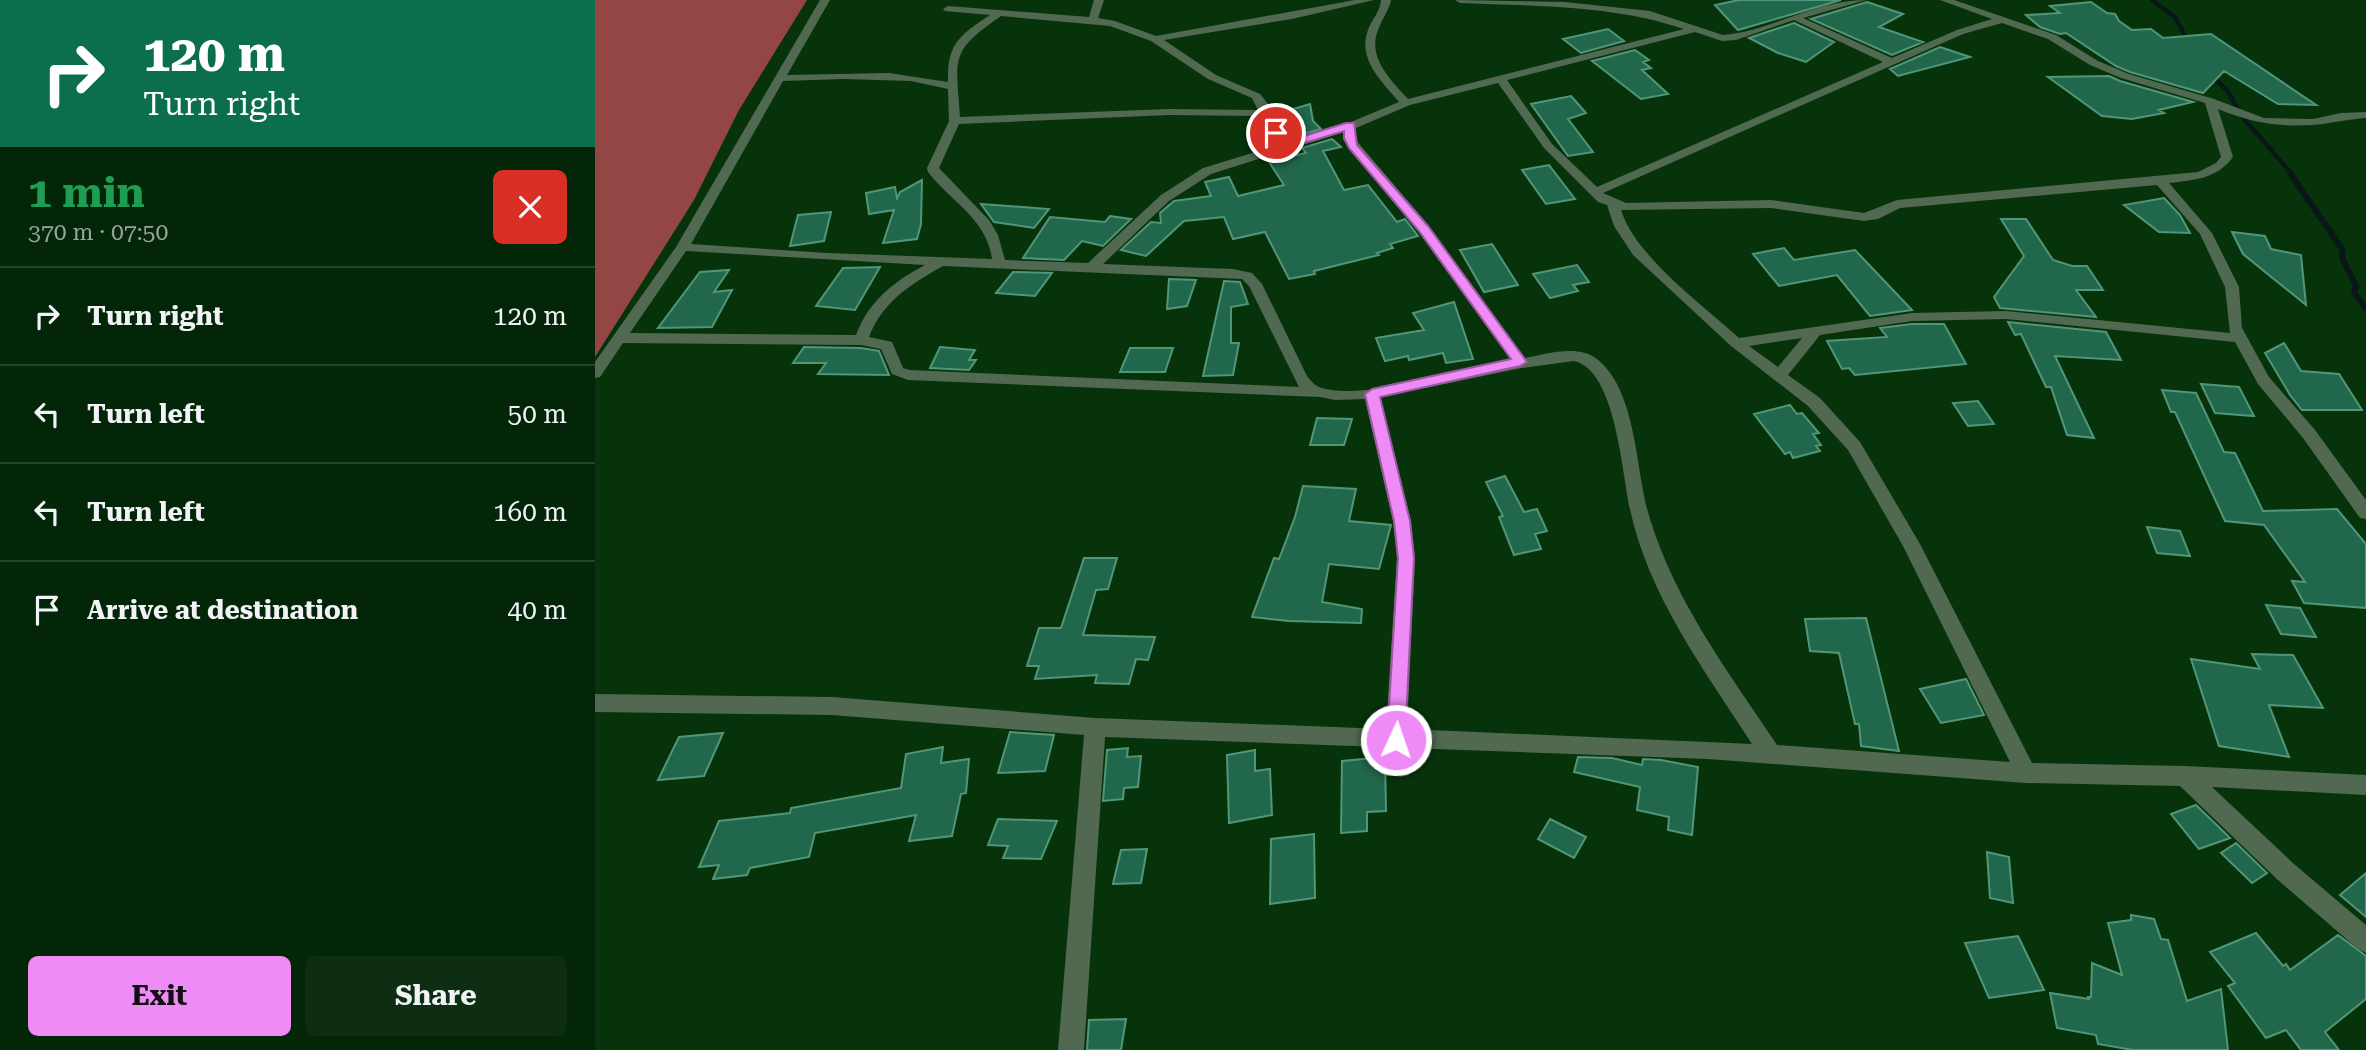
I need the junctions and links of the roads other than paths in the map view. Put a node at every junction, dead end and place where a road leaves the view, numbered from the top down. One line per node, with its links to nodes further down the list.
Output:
1 (825, 0): 21 (street)
2 (1099, 0): 17 (street)
3 (1369, 0): 19 (street)
4 (1387, 0): 25 (street)
5 (1460, 0): 15 (street)
6 (1650, 0): 15 (street)
7 (1807, 0): 12 (street)
8 (1861, 0): 12 (street)
9 (1945, 0): 10 (street)
10 (1976, 5): 16 (street)
11 (948, 9): 13 (street)
12 (1824, 9): 14 (street)
13 (999, 13): 17 (street); 23 (street)
14 (1794, 17): 18 (street); 20 (street)
15 (1666, 18): 18 (street)
16 (2004, 19): 20 (street); 24 (street)
17 (1093, 20): 19 (street)
18 (1695, 29): 22 (street)
19 (1155, 38): 26 (street)
20 (1892, 62): 32 (street)
21 (778, 78): 23 (street); 34 (street)
22 (1501, 80): 25 (street); 32 (street)
23 (953, 87): 28 (street)
24 (2210, 101): 27 (street); 31 (street)
25 (1406, 103): 29 (street)
26 (1263, 113): 28 (street); 30 (street)
27 (2366, 116)
28 (955, 121): 36 (street)
29 (1350, 126): 30 (street); 43 (street)
30 (1298, 142): 37 (street)
31 (2160, 181): 33 (street); 40 (street)
32 (1595, 192): 33 (street)
33 (1612, 204): 42 (street)
34 (682, 247): 35 (street); 39 (street)
35 (942, 261): 36 (street); 41 (street)
36 (999, 263): 37 (street)
37 (1093, 266): 46 (street)
38 (1814, 333): 40 (street); 42 (street); 45 (street)
39 (619, 338): 41 (street); 44 (street)
40 (2239, 338): 48 (street)
41 (861, 340): 46 (street)
42 (1736, 343): 45 (street)
43 (1520, 362): 47 (street); 52 (street)
44 (595, 373)
45 (1780, 374): 53 (street)
46 (1317, 393): 47 (street)
47 (1372, 394): 51 (street)
48 (2366, 513)
49 (595, 703): 50 (street)
50 (1095, 727): 51 (street); 57 (street)
51 (1396, 740): 52 (street)
52 (1770, 753): 53 (street)
53 (2026, 773): 54 (street)
54 (2185, 776): 55 (street); 56 (street)
55 (2366, 785)
56 (2366, 941)
57 (1071, 1050)

